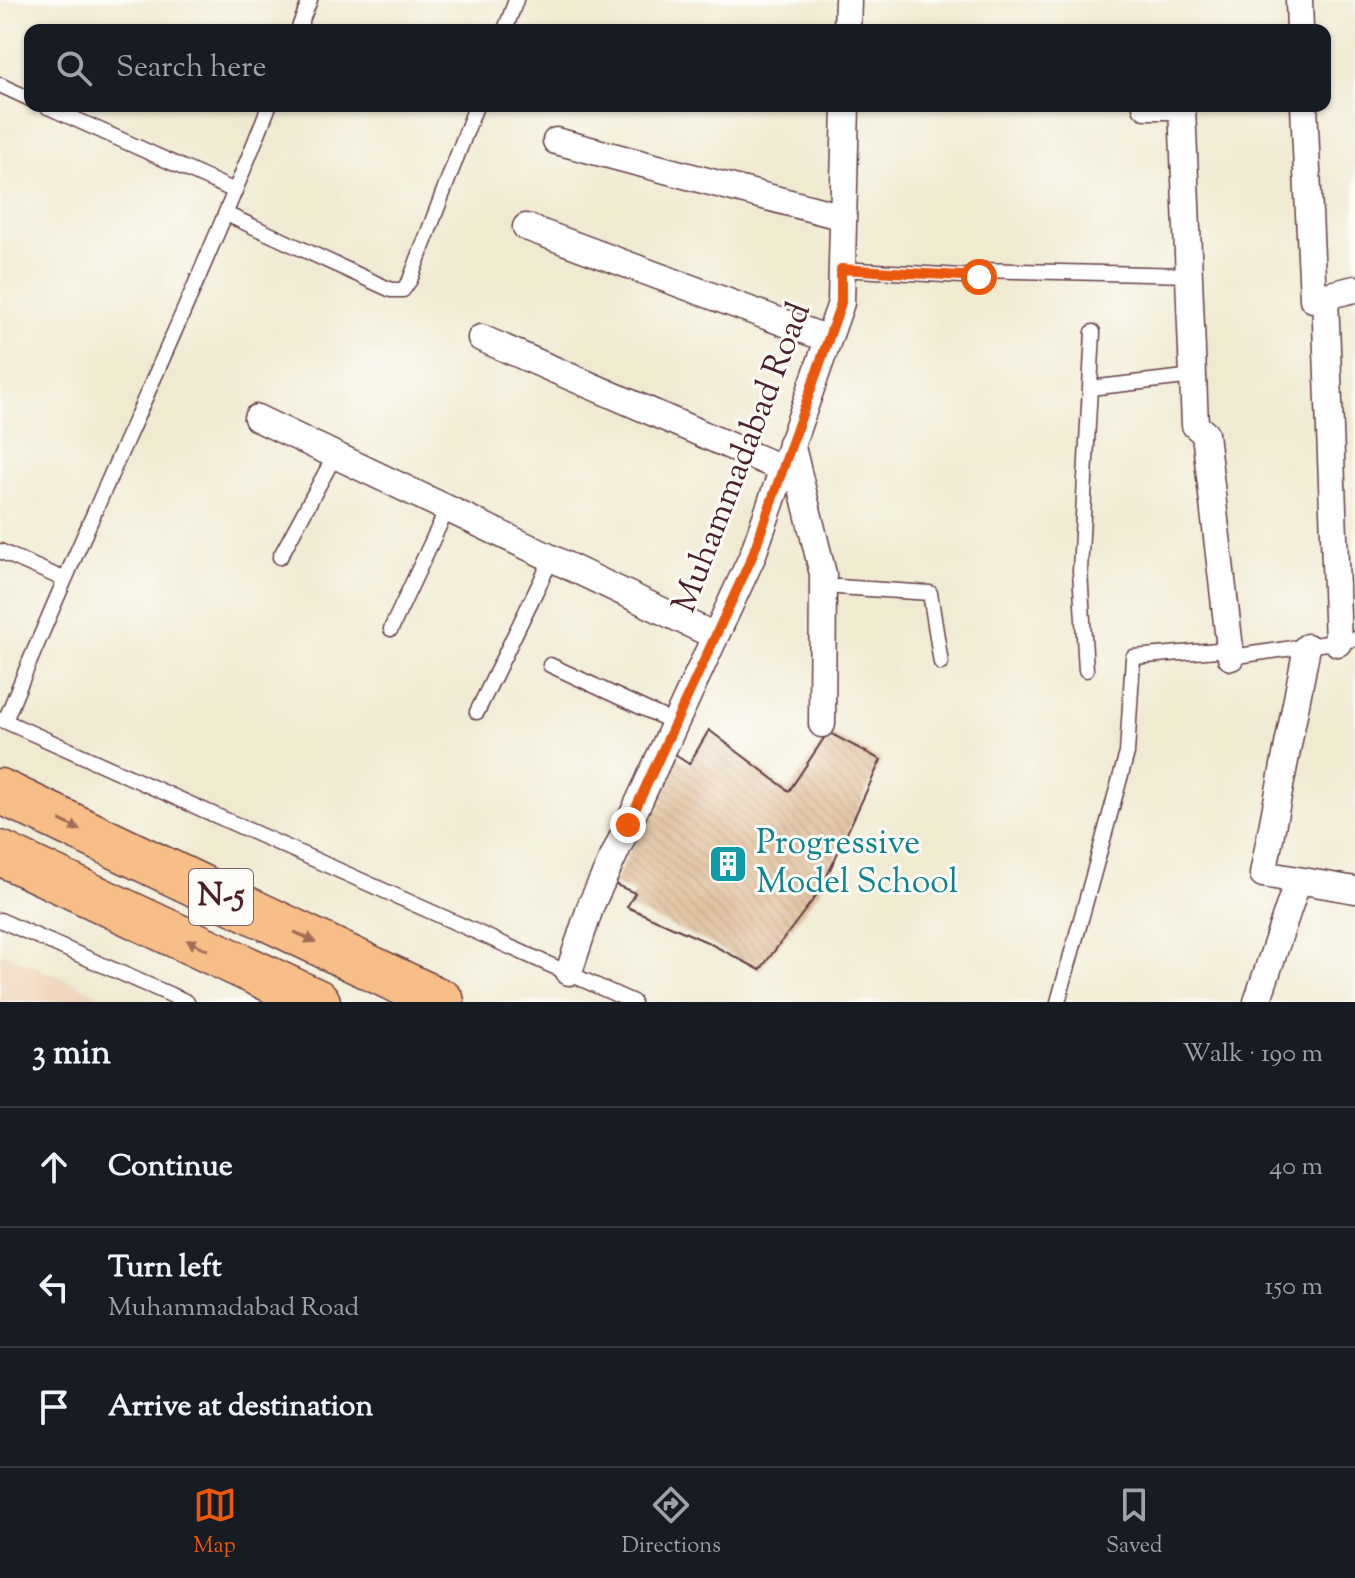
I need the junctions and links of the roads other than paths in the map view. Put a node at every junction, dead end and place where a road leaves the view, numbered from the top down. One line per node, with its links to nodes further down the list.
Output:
1 (310, 0): 5 (lane)
2 (516, 0): 6 (lane)
3 (848, 0): 7 (street)
4 (1299, 0): 8 (street)
5 (300, 24)
6 (507, 24)
7 (847, 24)
8 (1300, 24)
9 (0, 85): 10 (lane)
10 (24, 96)
11 (59, 112): 18 (lane)
12 (267, 112): 18 (lane)
13 (474, 112): 19 (lane)
14 (846, 112): 20 (street, Muhammadabad Road)
15 (1182, 112): 23 (street)
16 (1304, 112): 25 (street)
17 (556, 141): 20 (street)
18 (235, 191): 19 (lane)
19 (226, 214): 39 (lane)
20 (843, 217): 22 (street, Muhammadabad Road)
21 (526, 227): 28 (street)
22 (841, 269): 23 (lane); 28 (street, Muhammadabad Road)
23 (1189, 275): 29 (street)
24 (1355, 289): 25 (street)
25 (1325, 296): 43 (street)
26 (1093, 332): 30 (lane)
27 (481, 338): 34 (street)
28 (828, 339): 32 (street, Muhammadabad Road)
29 (1194, 376): 30 (lane); 45 (street)
30 (1090, 388): 48 (lane)
31 (257, 418): 33 (street)
32 (791, 443): 34 (street, Muhammadabad Road); 40 (street)
33 (335, 455): 35 (street); 37 (lane)
34 (783, 469): 42 (street, Muhammadabad Road)
35 (447, 509): 38 (street); 41 (lane)
36 (0, 551): 39 (lane)
37 (280, 557)
38 (552, 558): 42 (street); 49 (lane)
39 (63, 579): 50 (lane)
40 (823, 586): 46 (lane); 52 (street)
41 (391, 629)
42 (715, 636): 51 (street, Muhammadabad Road)
43 (1346, 641): 44 (lane)
44 (1307, 647): 45 (lane); 55 (street)
45 (1231, 653): 63 (lane)
46 (941, 663)
47 (550, 665): 51 (lane)
48 (1086, 670)
49 (477, 712)
50 (3, 720): 58 (lane)
51 (675, 723): 58 (street, Muhammadabad Road)
52 (822, 724)
53 (0, 791): 61 (highway, N-5, one-way to 61)
54 (0, 853): 60 (highway, N-5, one-way to 54)
55 (1298, 880): 56 (street); 64 (street)
56 (1355, 890)
57 (0, 920): 59 (lane)
58 (569, 972): 62 (lane)
59 (187, 1002)
60 (318, 1002)
61 (442, 1002)
62 (633, 1002)
63 (1058, 1002)
64 (1257, 1002)

